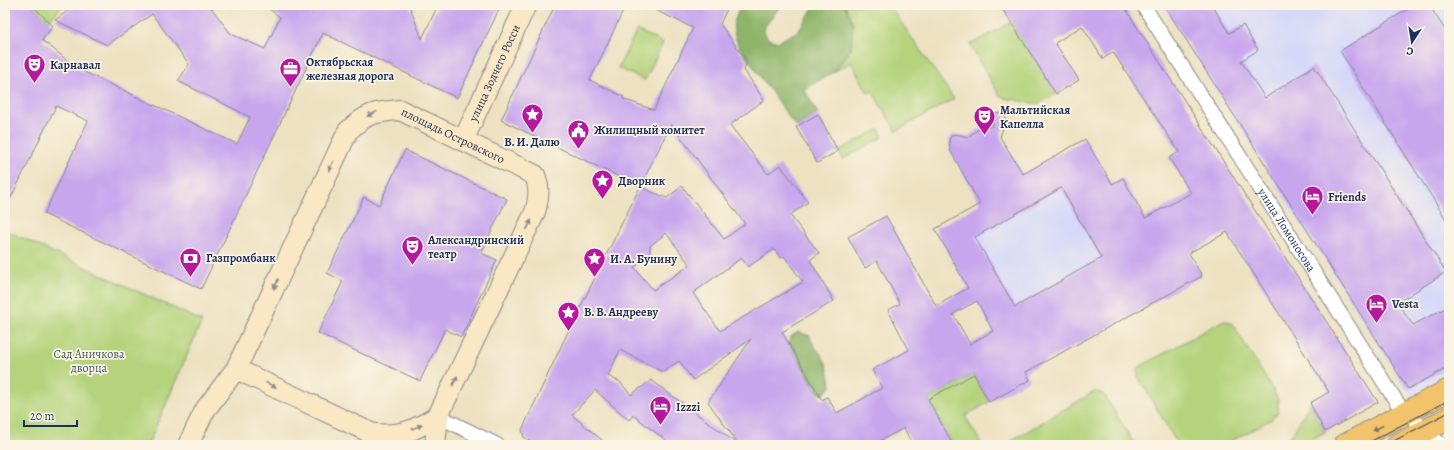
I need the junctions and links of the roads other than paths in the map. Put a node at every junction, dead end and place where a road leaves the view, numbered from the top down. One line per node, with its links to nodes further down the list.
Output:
1 (526, 5): 3 (street, улица Зодчего Росси)
2 (1143, 5): 6 (street, улица Ломоносова)
3 (463, 140): 4 (street, площадь Островского, one-way to 4); 7 (street, площадь Островского, one-way to 3)
4 (236, 368): 7 (street, one-way to 7); 10 (street, площадь Островского)
5 (1449, 390): 6 (main road)
6 (1407, 412): 9 (street, улица Ломоносова); 13 (main road, one-way to 13)
7 (438, 416): 11 (street, площадь Островского); 12 (street)
8 (1449, 418): 9 (main road)
9 (1433, 438): 14 (main road)
10 (188, 445)
11 (435, 445)
12 (497, 445)
13 (1345, 445)
14 (1398, 445)

